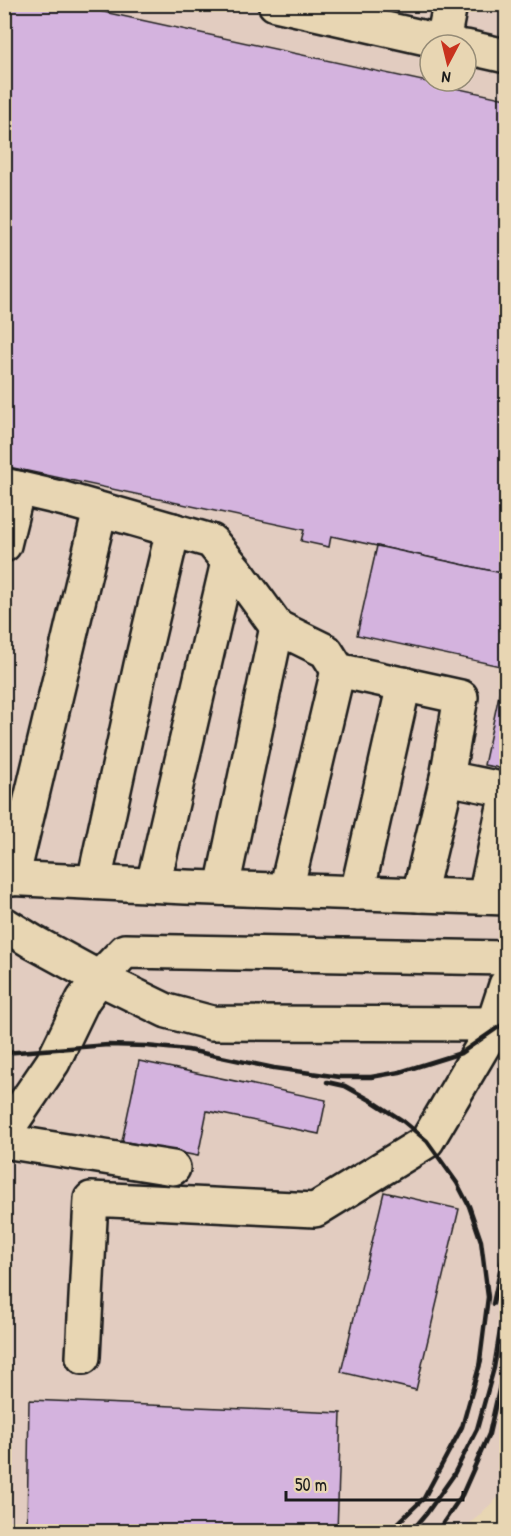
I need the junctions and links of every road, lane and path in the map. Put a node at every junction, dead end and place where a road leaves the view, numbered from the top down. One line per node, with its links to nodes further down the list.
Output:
1 (275, 4): 3 (lane)
2 (450, 4): 6 (lane)
3 (311, 8): 4 (lane)
4 (378, 16): 5 (lane)
5 (423, 33)
6 (454, 33)
7 (478, 49): 8 (lane)
8 (506, 53)
9 (11, 487): 10 (lane); 12 (lane)
10 (100, 510): 11 (lane); 20 (lane)
11 (173, 530): 13 (lane); 21 (lane)
12 (4, 545)
13 (228, 562): 14 (lane); 22 (lane)
14 (277, 627): 15 (lane); 23 (lane)
15 (338, 670): 16 (lane); 24 (lane)
16 (404, 684): 17 (lane); 25 (lane)
17 (447, 778): 18 (lane); 26 (lane)
18 (507, 790)
19 (507, 797): 27 (lane)
20 (8, 878): 21 (lane)
21 (94, 882): 22 (lane)
22 (153, 885): 23 (lane)
23 (222, 888): 24 (lane)
24 (286, 890): 25 (lane)
25 (357, 893): 26 (lane)
26 (419, 895): 27 (lane)
27 (496, 898)
28 (4, 924): 30 (lane)
29 (507, 958): 30 (lane)
30 (99, 978): 32 (lane); 33 (lane)
31 (507, 985): 32 (lane)
32 (493, 1024): 36 (lane)
33 (4, 1134)
34 (4, 1141): 35 (lane)
35 (173, 1168)
36 (83, 1357)

